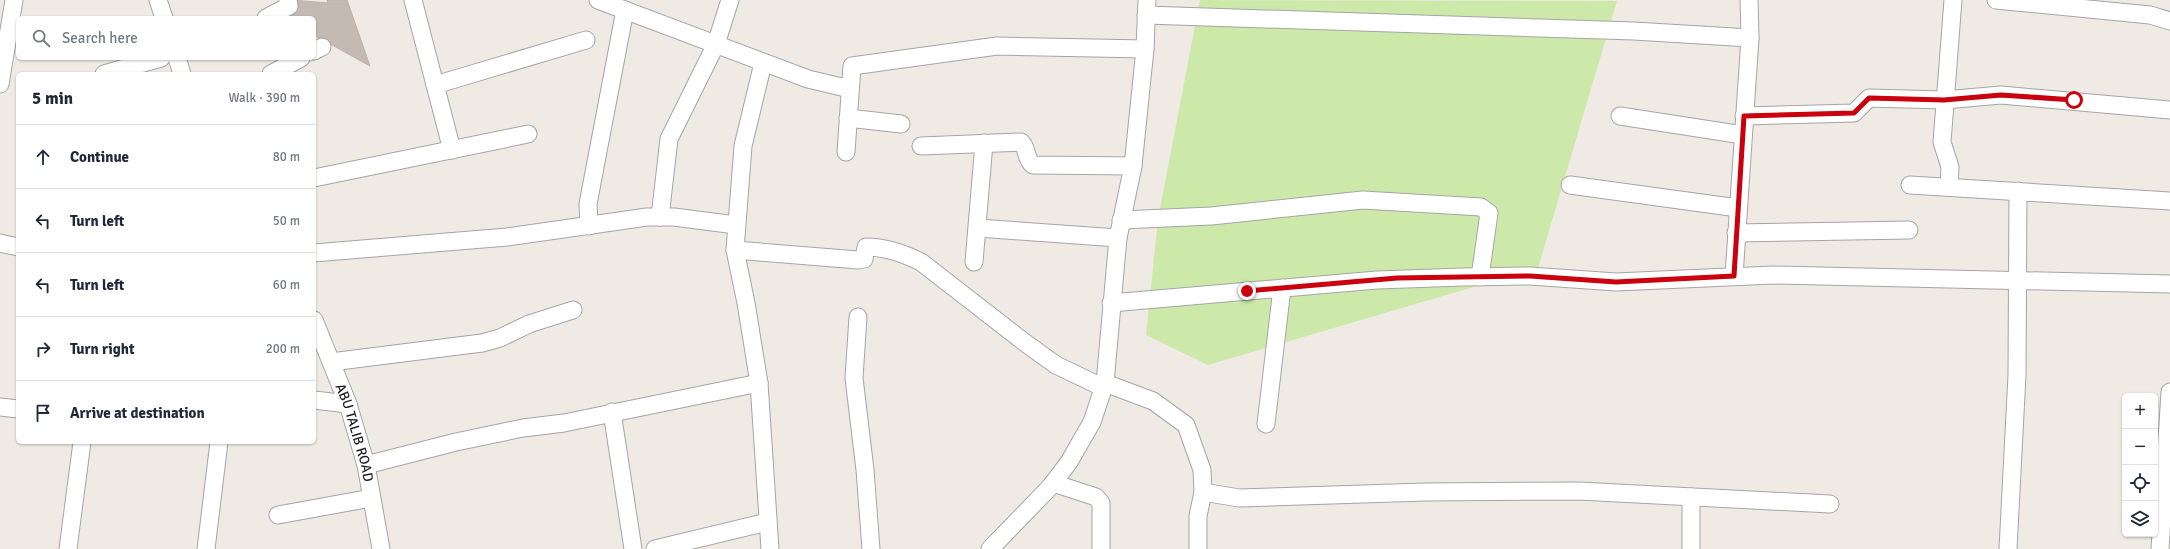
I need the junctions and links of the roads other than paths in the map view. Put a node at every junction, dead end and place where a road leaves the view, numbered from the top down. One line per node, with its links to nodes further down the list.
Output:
1 (14, 0): 24 (street)
2 (158, 0): 12 (street)
3 (288, 0): 13 (street)
4 (413, 0): 25 (street)
5 (598, 0): 11 (street)
6 (730, 0): 17 (street)
7 (1749, 0): 15 (street)
8 (1953, 0): 27 (street)
9 (1996, 0): 14 (street)
10 (1146, 8): 15 (street); 18 (street)
11 (625, 10): 17 (street); 50 (street)
12 (163, 16)
13 (270, 16)
14 (2170, 22)
15 (1750, 38): 30 (street)
16 (586, 40): 25 (street)
17 (716, 44): 21 (street); 47 (street)
18 (1145, 49): 26 (street); 39 (street)
19 (154, 60): 22 (street)
20 (297, 60): 23 (street)
21 (764, 62): 26 (street); 49 (street)
22 (111, 72)
23 (275, 72)
24 (0, 84)
25 (435, 85): 37 (street)
26 (850, 89): 31 (street)
27 (1944, 100): 28 (street); 30 (street); 43 (street)
28 (2170, 110)
29 (1620, 116): 34 (street)
30 (1744, 116): 34 (street)
31 (848, 118): 32 (street); 38 (street)
32 (900, 124)
33 (528, 134): 37 (street)
34 (1743, 135): 46 (street)
35 (984, 143): 36 (street); 39 (street); 51 (street)
36 (921, 146)
37 (452, 150): 40 (street)
38 (846, 152)
39 (1133, 166): 48 (street)
40 (316, 178)
41 (1570, 185): 46 (street)
42 (1910, 185): 43 (street)
43 (1949, 187): 44 (street)
44 (2018, 191): 45 (street); 62 (street)
45 (2170, 200)
46 (1738, 208): 53 (street)
47 (660, 217): 49 (street); 50 (street)
48 (1121, 220): 54 (street); 61 (street)
49 (736, 225): 57 (street)
50 (589, 226): 58 (street)
51 (978, 228): 54 (street); 59 (street)
52 (1909, 230): 53 (street)
53 (1736, 232): 60 (street)
54 (1118, 238): 65 (street)
55 (0, 242): 56 (street)
56 (16, 246)
57 (735, 250): 70 (street); 71 (street)
58 (316, 253)
59 (974, 262)
60 (1734, 276): 61 (street); 62 (street)
61 (1480, 277): 64 (street)
62 (2018, 280): 63 (street); 100 (street)
63 (2170, 284)
64 (1282, 288): 65 (street); 78 (street)
65 (1111, 303): 71 (street)
66 (573, 310): 69 (street)
67 (858, 316): 96 (street)
68 (316, 325): 69 (street, ABU TALIB ROAD)
69 (331, 362): 74 (street, ABU TALIB ROAD)
70 (759, 383): 77 (street); 88 (street)
71 (1105, 386): 82 (street); 83 (street)
72 (2170, 392): 101 (street)
73 (316, 400): 74 (street)
74 (348, 404): 81 (street, ABU TALIB ROAD)
75 (0, 407): 76 (street)
76 (16, 409)
77 (612, 412): 81 (street); 93 (street)
78 (1266, 424)
79 (82, 444): 90 (street)
80 (219, 444): 91 (street)
81 (366, 465): 85 (street, ABU TALIB ROAD)
82 (1053, 483): 89 (street); 97 (street)
83 (1203, 492): 84 (street); 98 (street)
84 (1691, 497): 86 (street); 99 (street)
85 (371, 498): 87 (street); 92 (street, ABU TALIB ROAD)
86 (1830, 504)
87 (278, 515)
88 (767, 522): 94 (street); 95 (street)
89 (995, 547)
90 (68, 549)
91 (206, 549)
92 (381, 549)
93 (633, 549)
94 (655, 549)
95 (770, 549)
96 (871, 549)
97 (1101, 549)
98 (1198, 549)
99 (1690, 549)
100 (2008, 549)
101 (2160, 549)

